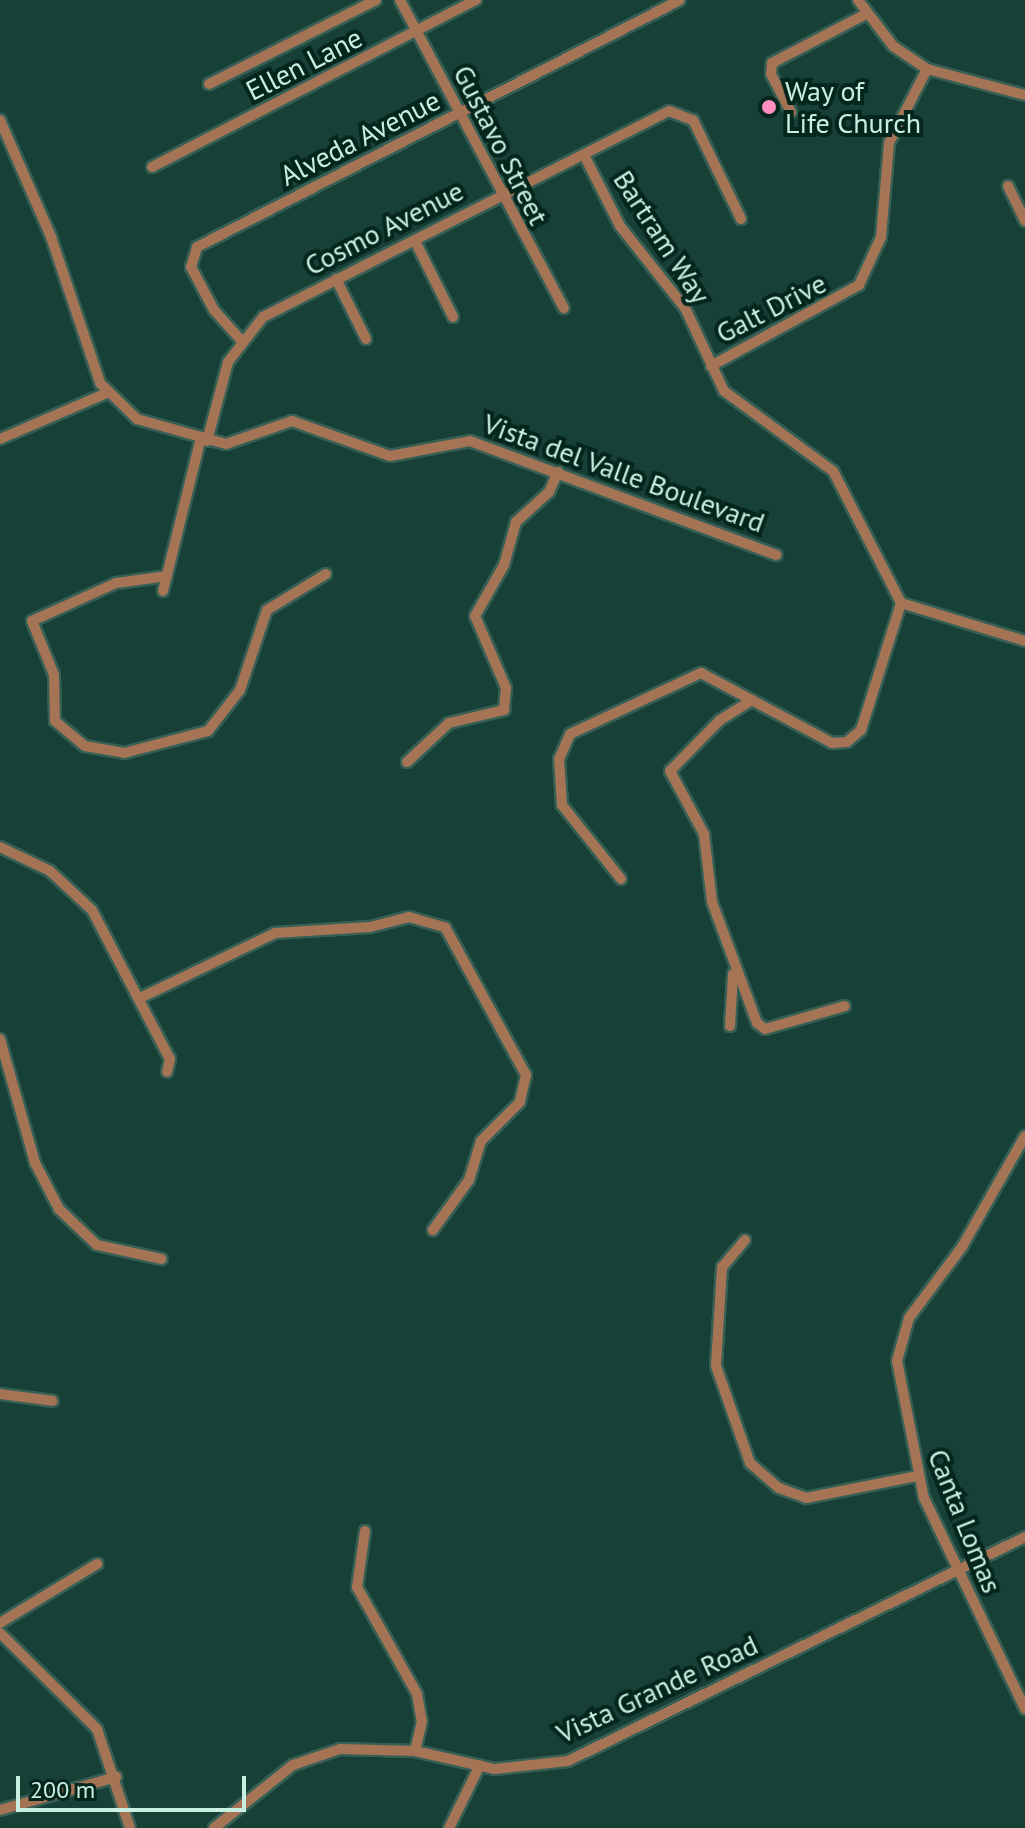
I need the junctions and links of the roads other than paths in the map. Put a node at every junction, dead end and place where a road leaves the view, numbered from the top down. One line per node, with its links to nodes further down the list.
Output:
1 (376, 0): 9 (street)
2 (400, 0): 7 (street, Gustavo Street)
3 (476, 0): 7 (street, Ellen Lane)
4 (680, 0): 12 (street, Alveda Avenue)
5 (858, 0): 6 (street)
6 (866, 14): 8 (street); 11 (street)
7 (415, 30): 12 (street, Gustavo Street); 15 (street, Ellen Lane)
8 (927, 69): 10 (street); 26 (street, Galt Drive)
9 (209, 84)
10 (1025, 95)
11 (791, 112)
12 (458, 114): 17 (street, Gustavo Street); 24 (street, Alveda Avenue)
13 (0, 120): 27 (street, Vista del Valle Boulevard)
14 (584, 155): 17 (street, Cosmo Avenue); 18 (street, Cosmo Avenue); 26 (street, Bartram Way)
15 (152, 167)
16 (1008, 186): 19 (street)
17 (500, 196): 20 (street, Cosmo Avenue); 22 (street, Gustavo Street)
18 (741, 219)
19 (1025, 221)
20 (415, 241): 21 (street, Cosmo Avenue); 23 (street)
21 (336, 279): 24 (street, Cosmo Avenue); 25 (street)
22 (564, 308)
23 (453, 317)
24 (240, 339): 29 (street)
25 (366, 339)
26 (711, 366): 35 (street, Bartram Way)
27 (107, 393): 28 (street); 29 (street, Vista del Valle Boulevard)
28 (0, 439)
29 (204, 441): 30 (street, Vista del Valle Boulevard); 33 (street)
30 (558, 472): 31 (street, Vista del Valle Boulevard); 38 (street)
31 (776, 555)
32 (326, 574): 33 (street)
33 (167, 576): 34 (street)
34 (163, 591)
35 (901, 603): 36 (street); 37 (street)
36 (1025, 641)
37 (752, 700): 40 (street); 41 (street)
38 (407, 762)
39 (0, 847): 42 (street)
40 (621, 879)
41 (733, 968): 43 (street); 44 (street)
42 (140, 998): 46 (street); 48 (street)
43 (845, 1006)
44 (730, 1026)
45 (0, 1039): 50 (street)
46 (167, 1072)
47 (1025, 1136): 53 (street, Canta Lomas)
48 (433, 1230)
49 (745, 1240): 53 (street)
50 (161, 1259)
51 (0, 1394): 52 (street)
52 (53, 1401)
53 (917, 1476): 57 (street, Canta Lomas)
54 (365, 1531): 61 (street)
55 (1025, 1537): 57 (street, Vista Grande Road)
56 (97, 1564): 58 (street)
57 (956, 1572): 60 (street, Canta Lomas); 62 (street, Vista Grande Road)
58 (0, 1623)
59 (0, 1633): 63 (street)
60 (1025, 1709)
61 (415, 1751): 62 (street, Vista Grande Road); 66 (street, Vista Grande Road)
62 (480, 1765): 67 (street)
63 (116, 1777): 64 (street); 65 (street)
64 (0, 1810)
65 (130, 1828)
66 (214, 1828)
67 (449, 1828)

